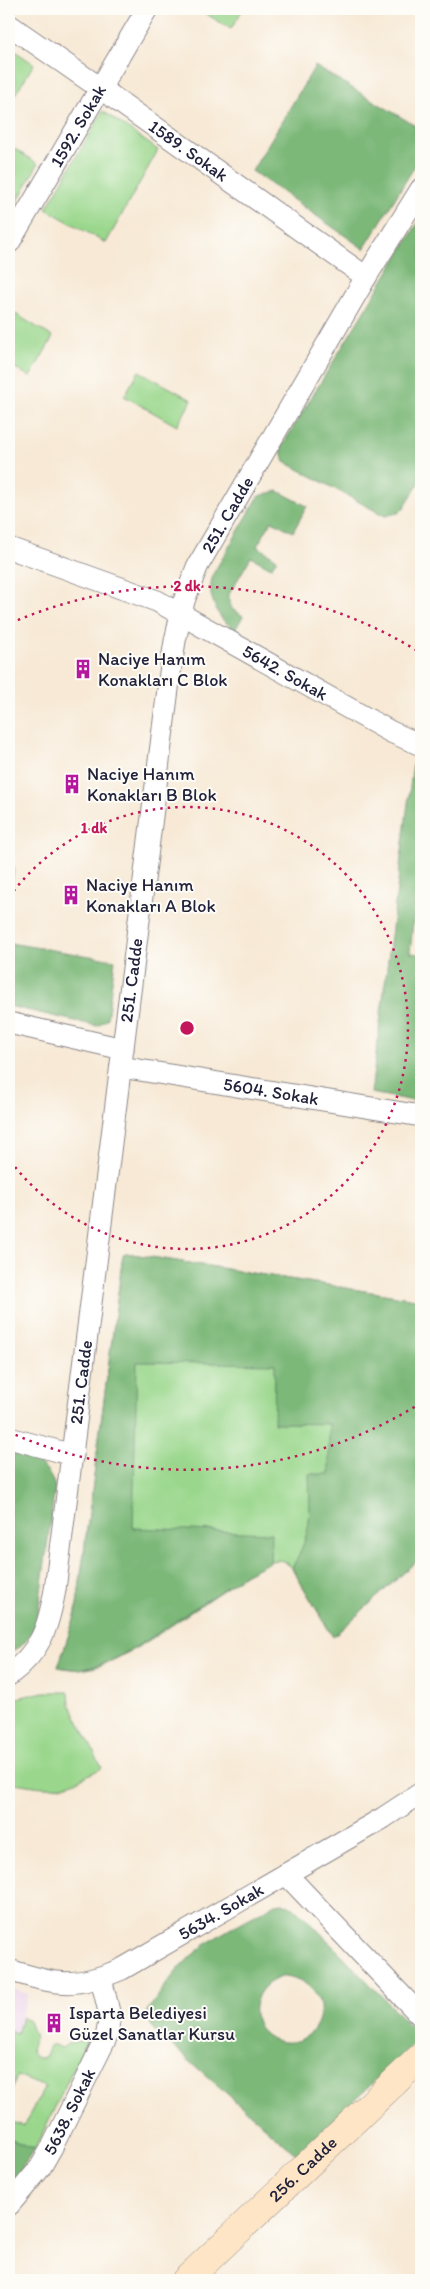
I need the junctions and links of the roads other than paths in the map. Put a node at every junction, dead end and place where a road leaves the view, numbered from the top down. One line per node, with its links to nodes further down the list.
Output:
1 (147, 9): 3 (street, 1592. Sokak)
2 (9, 25): 3 (street, 1589. Sokak)
3 (100, 88): 5 (street, 1592. Sokak); 6 (street, 1589. Sokak)
4 (421, 188): 6 (street, 251. Cadde)
5 (9, 243)
6 (366, 277): 8 (street, 251. Cadde)
7 (9, 548): 8 (street, 5642. Sokak)
8 (181, 614): 9 (street, 5642. Sokak); 11 (street, 251. Cadde)
9 (421, 745)
10 (9, 1023): 11 (street, 5604. Sokak)
11 (122, 1058): 12 (street, 5604. Sokak); 14 (street, 251. Cadde)
12 (421, 1116)
13 (9, 1438): 14 (street)
14 (73, 1455): 15 (street, 251. Cadde)
15 (10, 1673)
16 (421, 1793): 17 (street, 5634. Sokak)
17 (286, 1874): 19 (street, 5634. Sokak); 20 (street)
18 (9, 1970): 19 (street, 5634. Sokak)
19 (101, 1978): 22 (street, 5638. Sokak)
20 (421, 2016)
21 (421, 2057): 23 (street, 256. Cadde)
22 (9, 2206)
23 (186, 2280)

